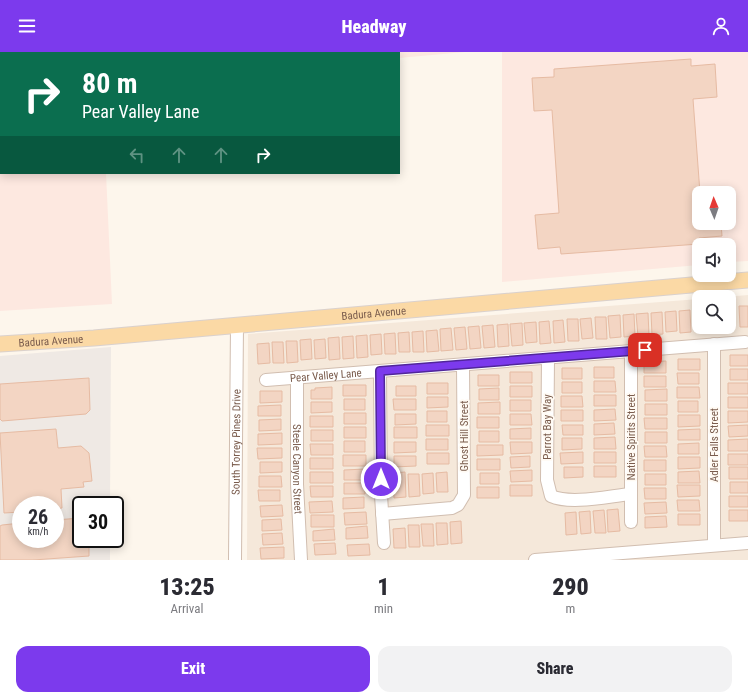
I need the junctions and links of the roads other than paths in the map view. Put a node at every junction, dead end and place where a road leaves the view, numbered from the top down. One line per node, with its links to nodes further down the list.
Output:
1 (748, 280): 2 (main road, Badura Avenue)
2 (237, 325): 4 (main road, Badura Avenue); 20 (street, South Torrey Pines Drive)
3 (745, 342): 5 (street, Pear Valley Lane)
4 (0, 344)
5 (714, 344): 6 (street, Pear Valley Lane); 17 (street, Adler Falls Street)
6 (631, 352): 7 (street, Pear Valley Lane); 12 (street, Native Spirits Street)
7 (548, 358): 8 (street, Pear Valley Lane); 12 (street, Parrot Bay Way)
8 (463, 364): 9 (street, Pear Valley Lane); 13 (street, Ghost Hill Street)
9 (380, 371): 10 (street, Pear Valley Lane); 13 (street)
10 (297, 377): 11 (street, Pear Valley Lane); 21 (street, Steele Canyon Street)
11 (266, 380)
12 (631, 494): 14 (street, Native Spirits Street)
13 (382, 514): 15 (street)
14 (631, 522)
15 (384, 543)
16 (748, 543): 17 (street)
17 (714, 545): 19 (street)
18 (622, 556): 19 (street); 22 (street)
19 (634, 556)
20 (235, 560)
21 (301, 560)
22 (534, 560)

